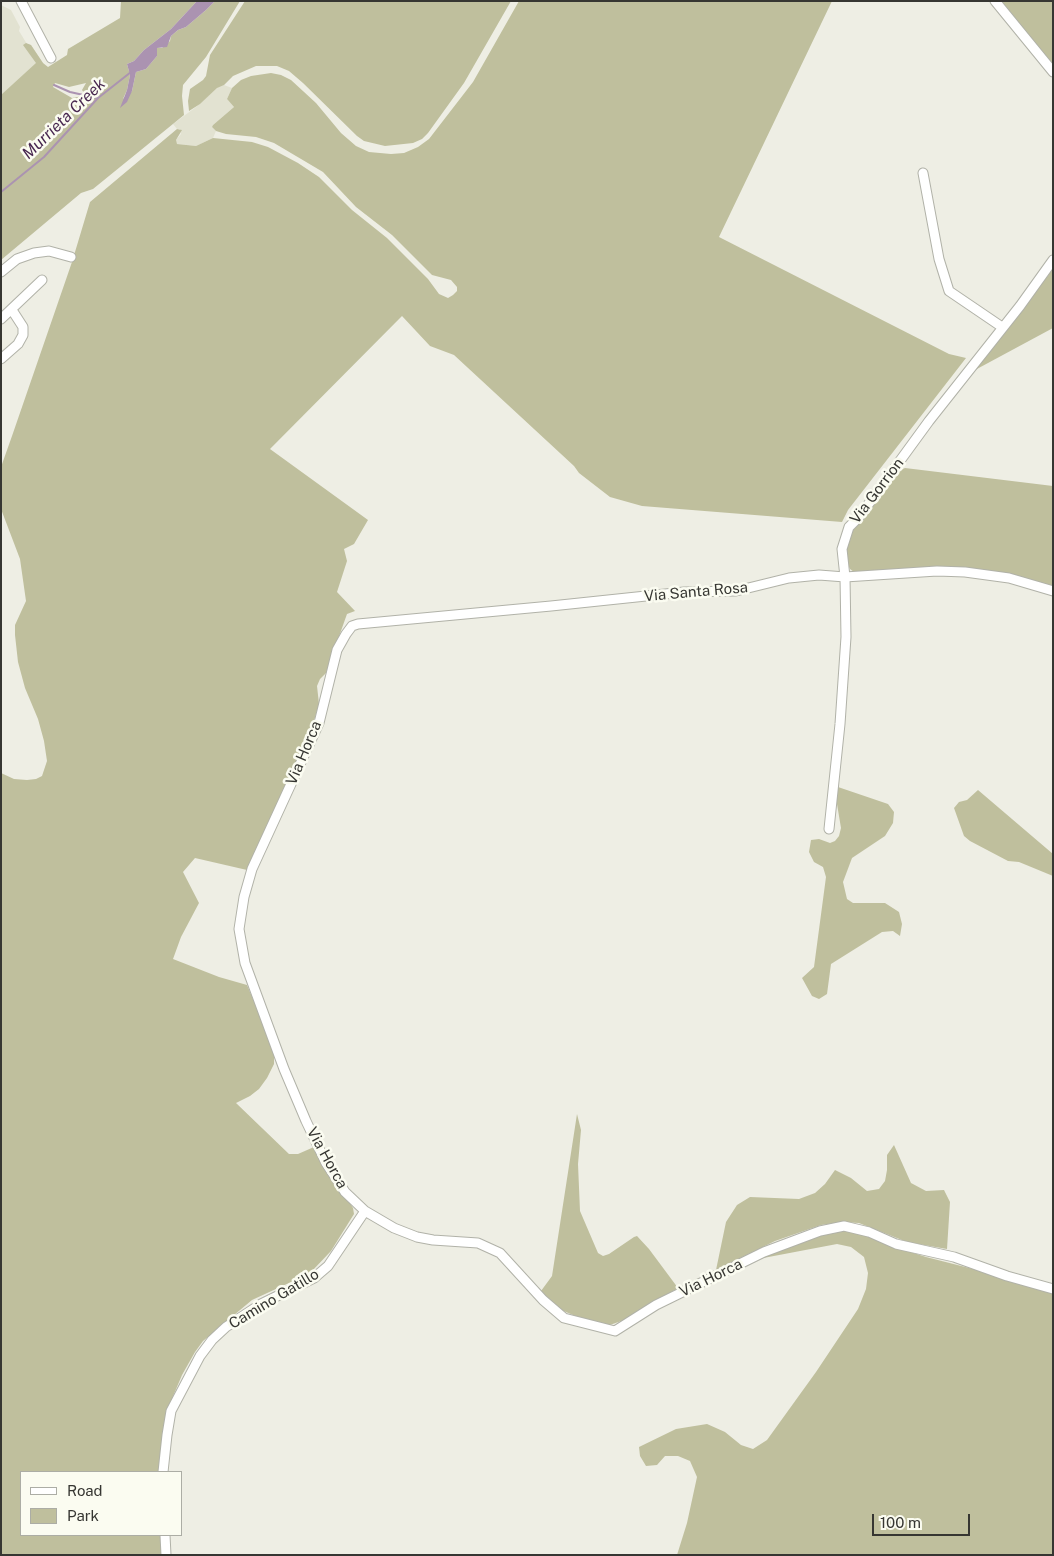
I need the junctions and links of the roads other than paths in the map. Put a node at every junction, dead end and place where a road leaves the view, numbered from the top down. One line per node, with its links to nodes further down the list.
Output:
1 (22, 1): 3 (street)
2 (995, 1): 4 (street)
3 (51, 58)
4 (1053, 72)
5 (924, 173): 12 (street)
6 (71, 257): 8 (street)
7 (1053, 260): 12 (street, Via Gorrion)
8 (1, 272)
9 (42, 280): 10 (street)
10 (12, 310): 11 (street); 13 (street)
11 (1, 319)
12 (1002, 327): 14 (street, Via Gorrion)
13 (1, 359)
14 (845, 577): 15 (street, Via Santa Rosa); 16 (street, Via Santa Rosa); 17 (street, Via Gorrion)
15 (1053, 591)
16 (366, 623): 18 (street, Via Horca)
17 (828, 829)
18 (365, 1211): 19 (street, Via Horca); 20 (street, Camino Gatillo)
19 (1053, 1289)
20 (163, 1471)
21 (164, 1536): 22 (street)
22 (166, 1555)

